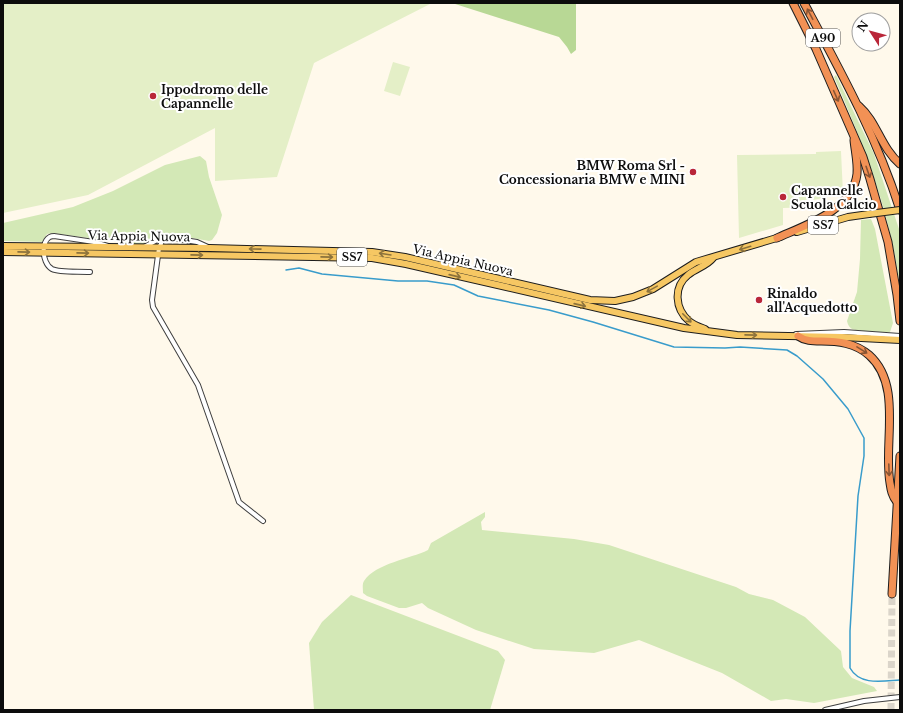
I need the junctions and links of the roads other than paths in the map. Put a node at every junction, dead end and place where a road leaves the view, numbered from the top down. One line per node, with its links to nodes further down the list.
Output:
1 (793, 3): 4 (highway, A90, one-way to 4)
2 (804, 3): 3 (highway, A90, one-way to 2)
3 (857, 104): 5 (highway); 6 (highway, A90)
4 (854, 136): 8 (highway); 18 (highway, A90, one-way to 18)
5 (900, 164)
6 (900, 210): 8 (main road, Via Appia Nuova / SS7, bridge)
7 (164, 237): 11 (street); 12 (street); 14 (street)
8 (777, 238): 16 (main road, Via Appia Nuova / SS7, one-way to 16)
9 (3, 246): 13 (main road, Via Appia Nuova / SS7)
10 (112, 247): 11 (main road, Via Appia Nuova / SS7); 13 (main road, Via Appia Nuova / SS7); 13 (street)
11 (142, 248): 14 (main road, Via Appia Nuova / SS7)
12 (210, 248): 14 (main road, Via Appia Nuova / SS7); 16 (main road, Via Appia Nuova / SS7, one-way to 12)
13 (44, 250): 14 (main road, Via Appia Nuova / SS7, one-way to 14); 15 (main road, Via Appia Nuova / SS7, one-way to 13); 17 (street)
14 (158, 251): 19 (main road, Via Appia Nuova / SS7, one-way to 19); 27 (street)
15 (3, 252)
16 (713, 258): 19 (main road, one-way to 19)
17 (90, 272)
18 (900, 321)
19 (712, 333): 20 (main road, Via Appia Nuova / SS7, one-way to 20)
20 (778, 336): 21 (main road, Via Appia Nuova / SS7); 23 (street, Via Appia Nuova)
21 (798, 336): 23 (main road, Via Appia Nuova / SS7); 26 (highway, one-way to 26)
22 (900, 336): 23 (street, Via Appia Nuova)
23 (890, 338): 24 (main road, Via Appia Nuova / SS7)
24 (900, 340)
25 (900, 456): 26 (highway)
26 (897, 502): 28 (highway)
27 (263, 521)
28 (892, 594)
29 (900, 697): 30 (street)
30 (825, 710)

